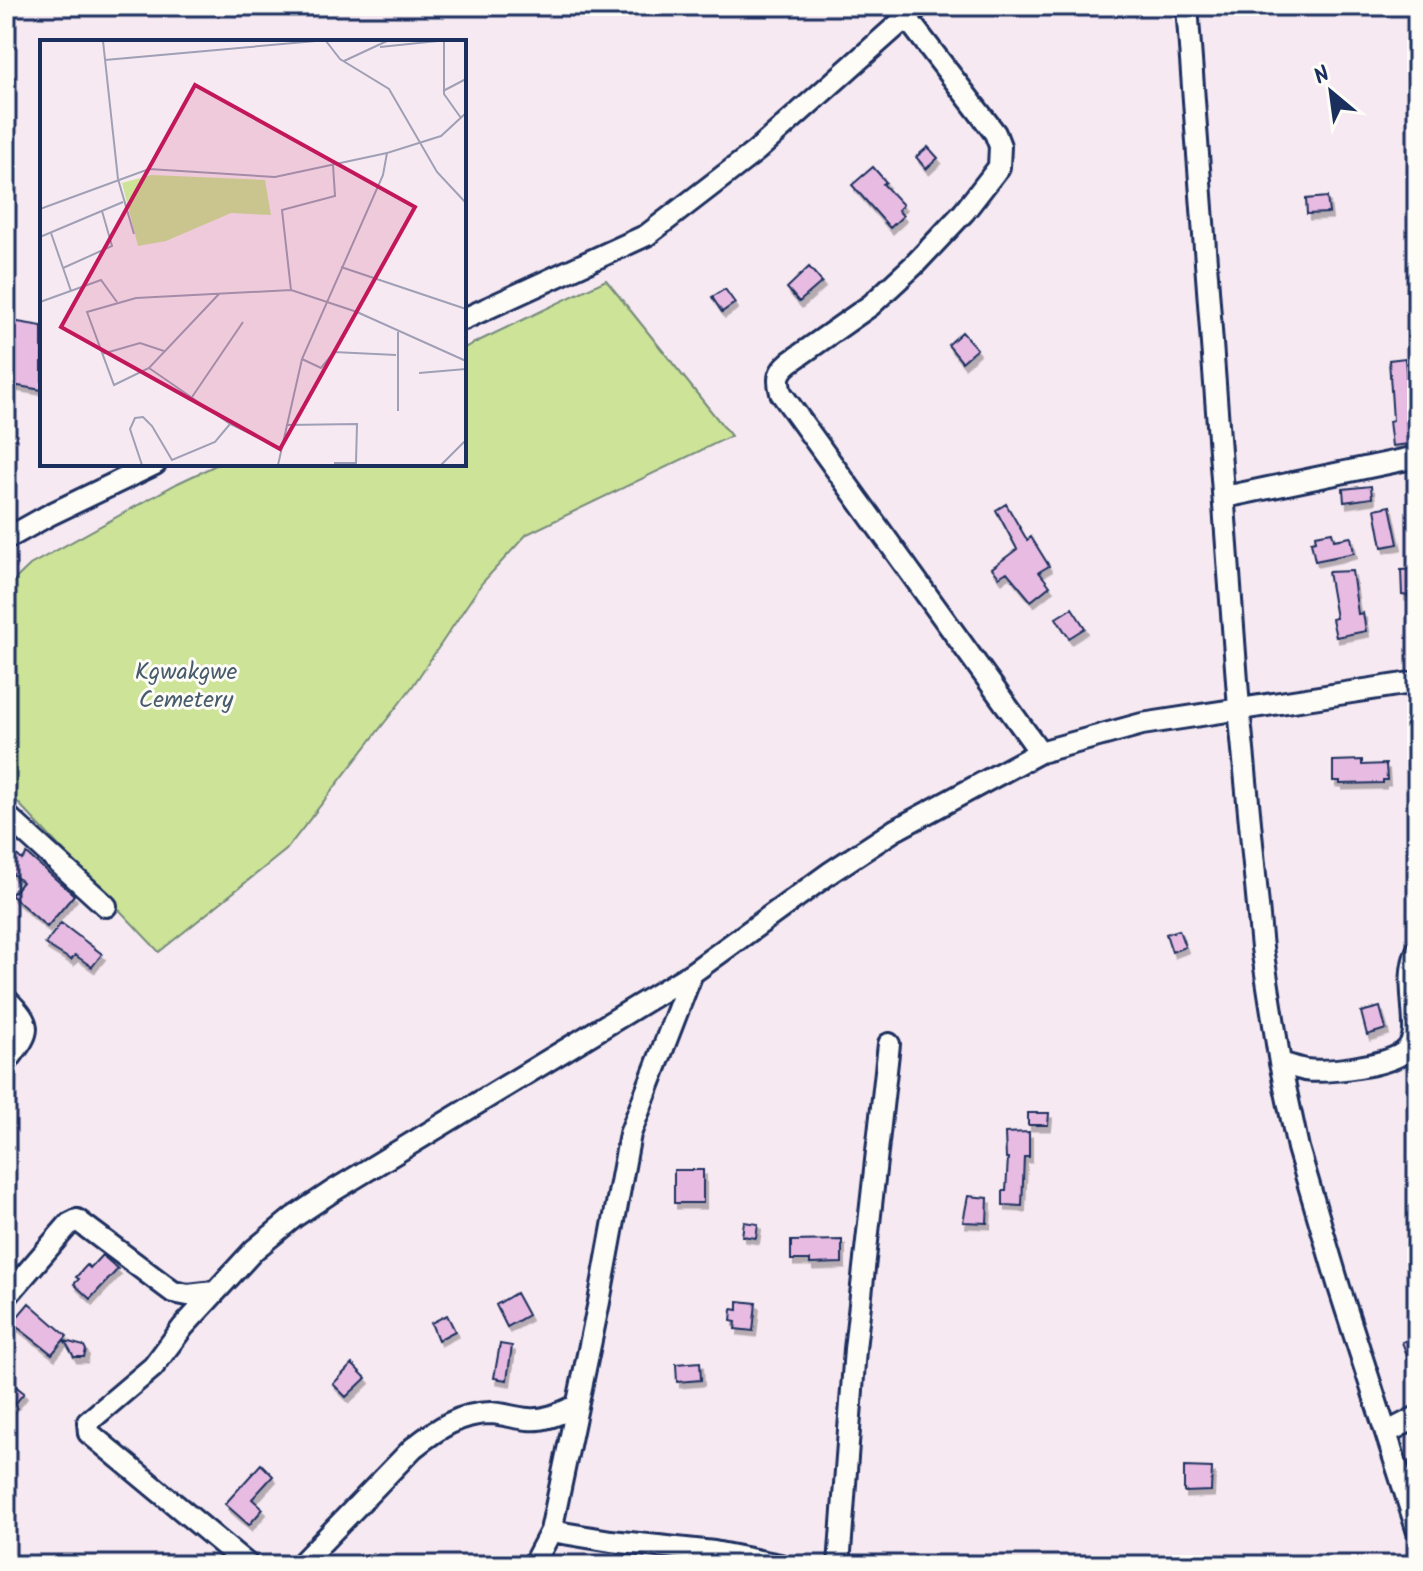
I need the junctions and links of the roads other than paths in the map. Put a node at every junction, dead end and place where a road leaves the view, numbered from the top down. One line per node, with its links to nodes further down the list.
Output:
1 (1187, 6): 6 (street)
2 (912, 12): 3 (street); 10 (street)
3 (466, 318)
4 (1417, 457): 6 (street)
5 (151, 466): 7 (street)
6 (1225, 497): 9 (street)
7 (6, 539)
8 (1417, 682): 9 (street)
9 (1239, 708): 10 (street); 18 (street)
10 (1040, 752): 14 (street)
11 (6, 815): 12 (street)
12 (106, 906)
13 (1417, 951): 18 (street)
14 (692, 973): 19 (street); 21 (street)
15 (6, 999): 17 (street)
16 (889, 1044): 30 (street)
17 (6, 1063)
18 (1280, 1063): 23 (street)
19 (214, 1292): 20 (street); 26 (street)
20 (6, 1297)
21 (576, 1406): 25 (street); 27 (street)
22 (1417, 1417): 23 (street)
23 (1386, 1433): 24 (street)
24 (1417, 1529)
25 (551, 1531): 28 (street); 29 (street)
26 (248, 1565)
27 (300, 1565)
28 (533, 1565)
29 (780, 1565)
30 (839, 1565)

